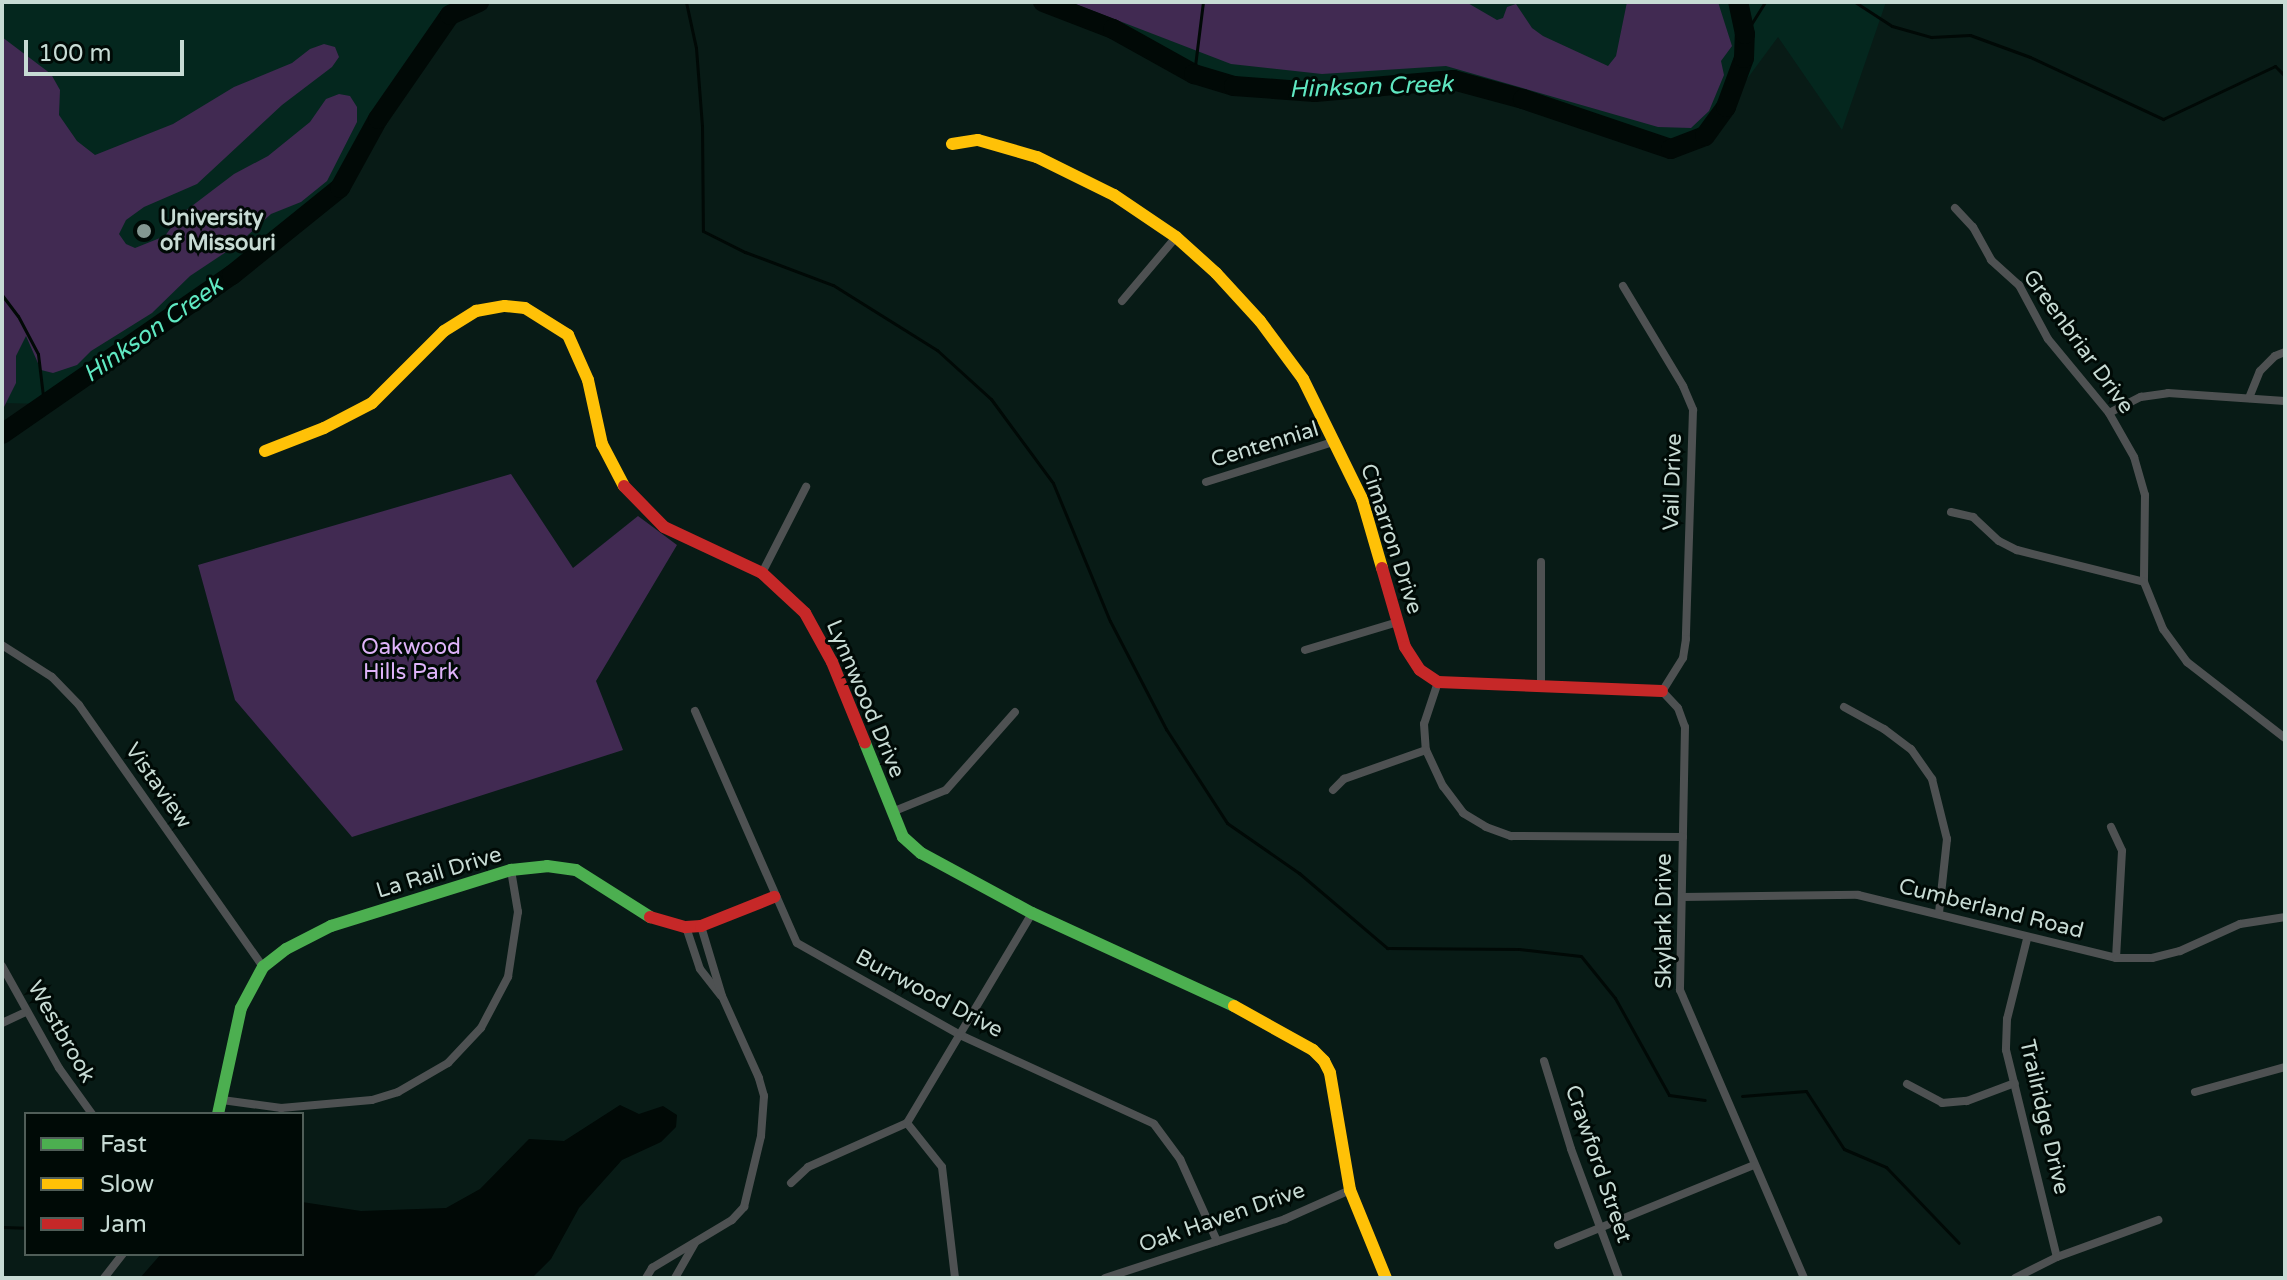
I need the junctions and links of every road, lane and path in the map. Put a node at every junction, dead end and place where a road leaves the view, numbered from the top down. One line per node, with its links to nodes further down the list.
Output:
1 (952, 144): 3 (street, Cimarron Drive)
2 (1955, 208): 9 (street, Greenbriar Drive)
3 (1176, 237): 5 (street); 10 (street, Cimarron Drive)
4 (1623, 286): 23 (street, Vail Drive)
5 (1122, 301)
6 (2285, 352): 7 (street)
7 (2249, 398): 8 (street); 9 (street)
8 (2285, 401)
9 (2109, 413): 17 (street, Greenbriar Drive)
10 (1336, 441): 12 (street, Centennial); 18 (street, Cimarron Drive)
11 (265, 451): 16 (street, Lynnwood Drive)
12 (1206, 482)
13 (806, 487): 16 (street)
14 (1951, 512): 17 (street)
15 (1541, 562): 22 (street)
16 (762, 573): 30 (street, Lynnwood Drive)
17 (2144, 582): 27 (street, Greenbriar Drive)
18 (1398, 622): 20 (street); 21 (street, Cimarron Drive)
19 (2, 645): 44 (street, Vistaview)
20 (1305, 650)
21 (1438, 682): 22 (street); 28 (street)
22 (1541, 685): 23 (street)
23 (1662, 691): 32 (street, Skylark Drive)
24 (1844, 707): 37 (street)
25 (695, 711): 34 (street, Burrwood Drive)
26 (1015, 712): 30 (street)
27 (2285, 738)
28 (1426, 750): 29 (street); 32 (street)
29 (1333, 790)
30 (892, 812): 36 (street, Lynnwood Drive)
31 (2111, 827): 42 (street)
32 (1683, 837): 35 (street, Skylark Drive)
33 (511, 870): 40 (street, La Rail Drive); 44 (street, La Rail Drive); 54 (street)
34 (774, 897): 39 (street, La Rail Drive); 48 (street, Burrwood Drive)
35 (1682, 897): 37 (street, Cumberland Road); 58 (street, Skylark Drive)
36 (1032, 913): 48 (street); 60 (street, Lynnwood Drive)
37 (1939, 913): 41 (street, Cumberland Road)
38 (2285, 917): 42 (street, Cumberland Road)
39 (701, 926): 40 (street, La Rail Drive); 45 (street)
40 (686, 927): 45 (street)
41 (2027, 939): 42 (street, Cumberland Road); 51 (street, Trailridge Drive)
42 (2116, 958)
43 (2, 966): 46 (street, Westbrook)
44 (263, 967): 54 (street, La Rail Drive)
45 (722, 996): 64 (street)
46 (26, 1012): 47 (street); 55 (street, Westbrook)
47 (2, 1023)
48 (960, 1035): 57 (street); 63 (street, Burrwood Drive)
49 (1544, 1061): 62 (street, Crawford Street)
50 (2285, 1067): 53 (street)
51 (2015, 1083): 52 (street); 67 (street, Trailridge Drive)
52 (1907, 1084)
53 (2195, 1092)
54 (222, 1100): 56 (street, La Rail Drive)
55 (91, 1112)
56 (219, 1112)
57 (907, 1123): 59 (street); 71 (street)
58 (1754, 1165): 62 (street); 75 (street, Skylark Drive)
59 (791, 1183)
60 (1350, 1190): 63 (street, Oak Haven Drive); 73 (street, Lynnwood Drive)
61 (2158, 1220): 67 (street)
62 (1598, 1229): 65 (street); 74 (street, Crawford Street)
63 (1217, 1241): 72 (street, Oak Haven Drive)
64 (695, 1242): 69 (street); 70 (street)
65 (1558, 1245)
66 (121, 1256): 68 (street)
67 (2057, 1257): 76 (street)
68 (104, 1278)
69 (646, 1278)
70 (675, 1278)
71 (955, 1278)
72 (1105, 1278)
73 (1386, 1278)
74 (1619, 1278)
75 (1804, 1278)
76 (2015, 1278)

